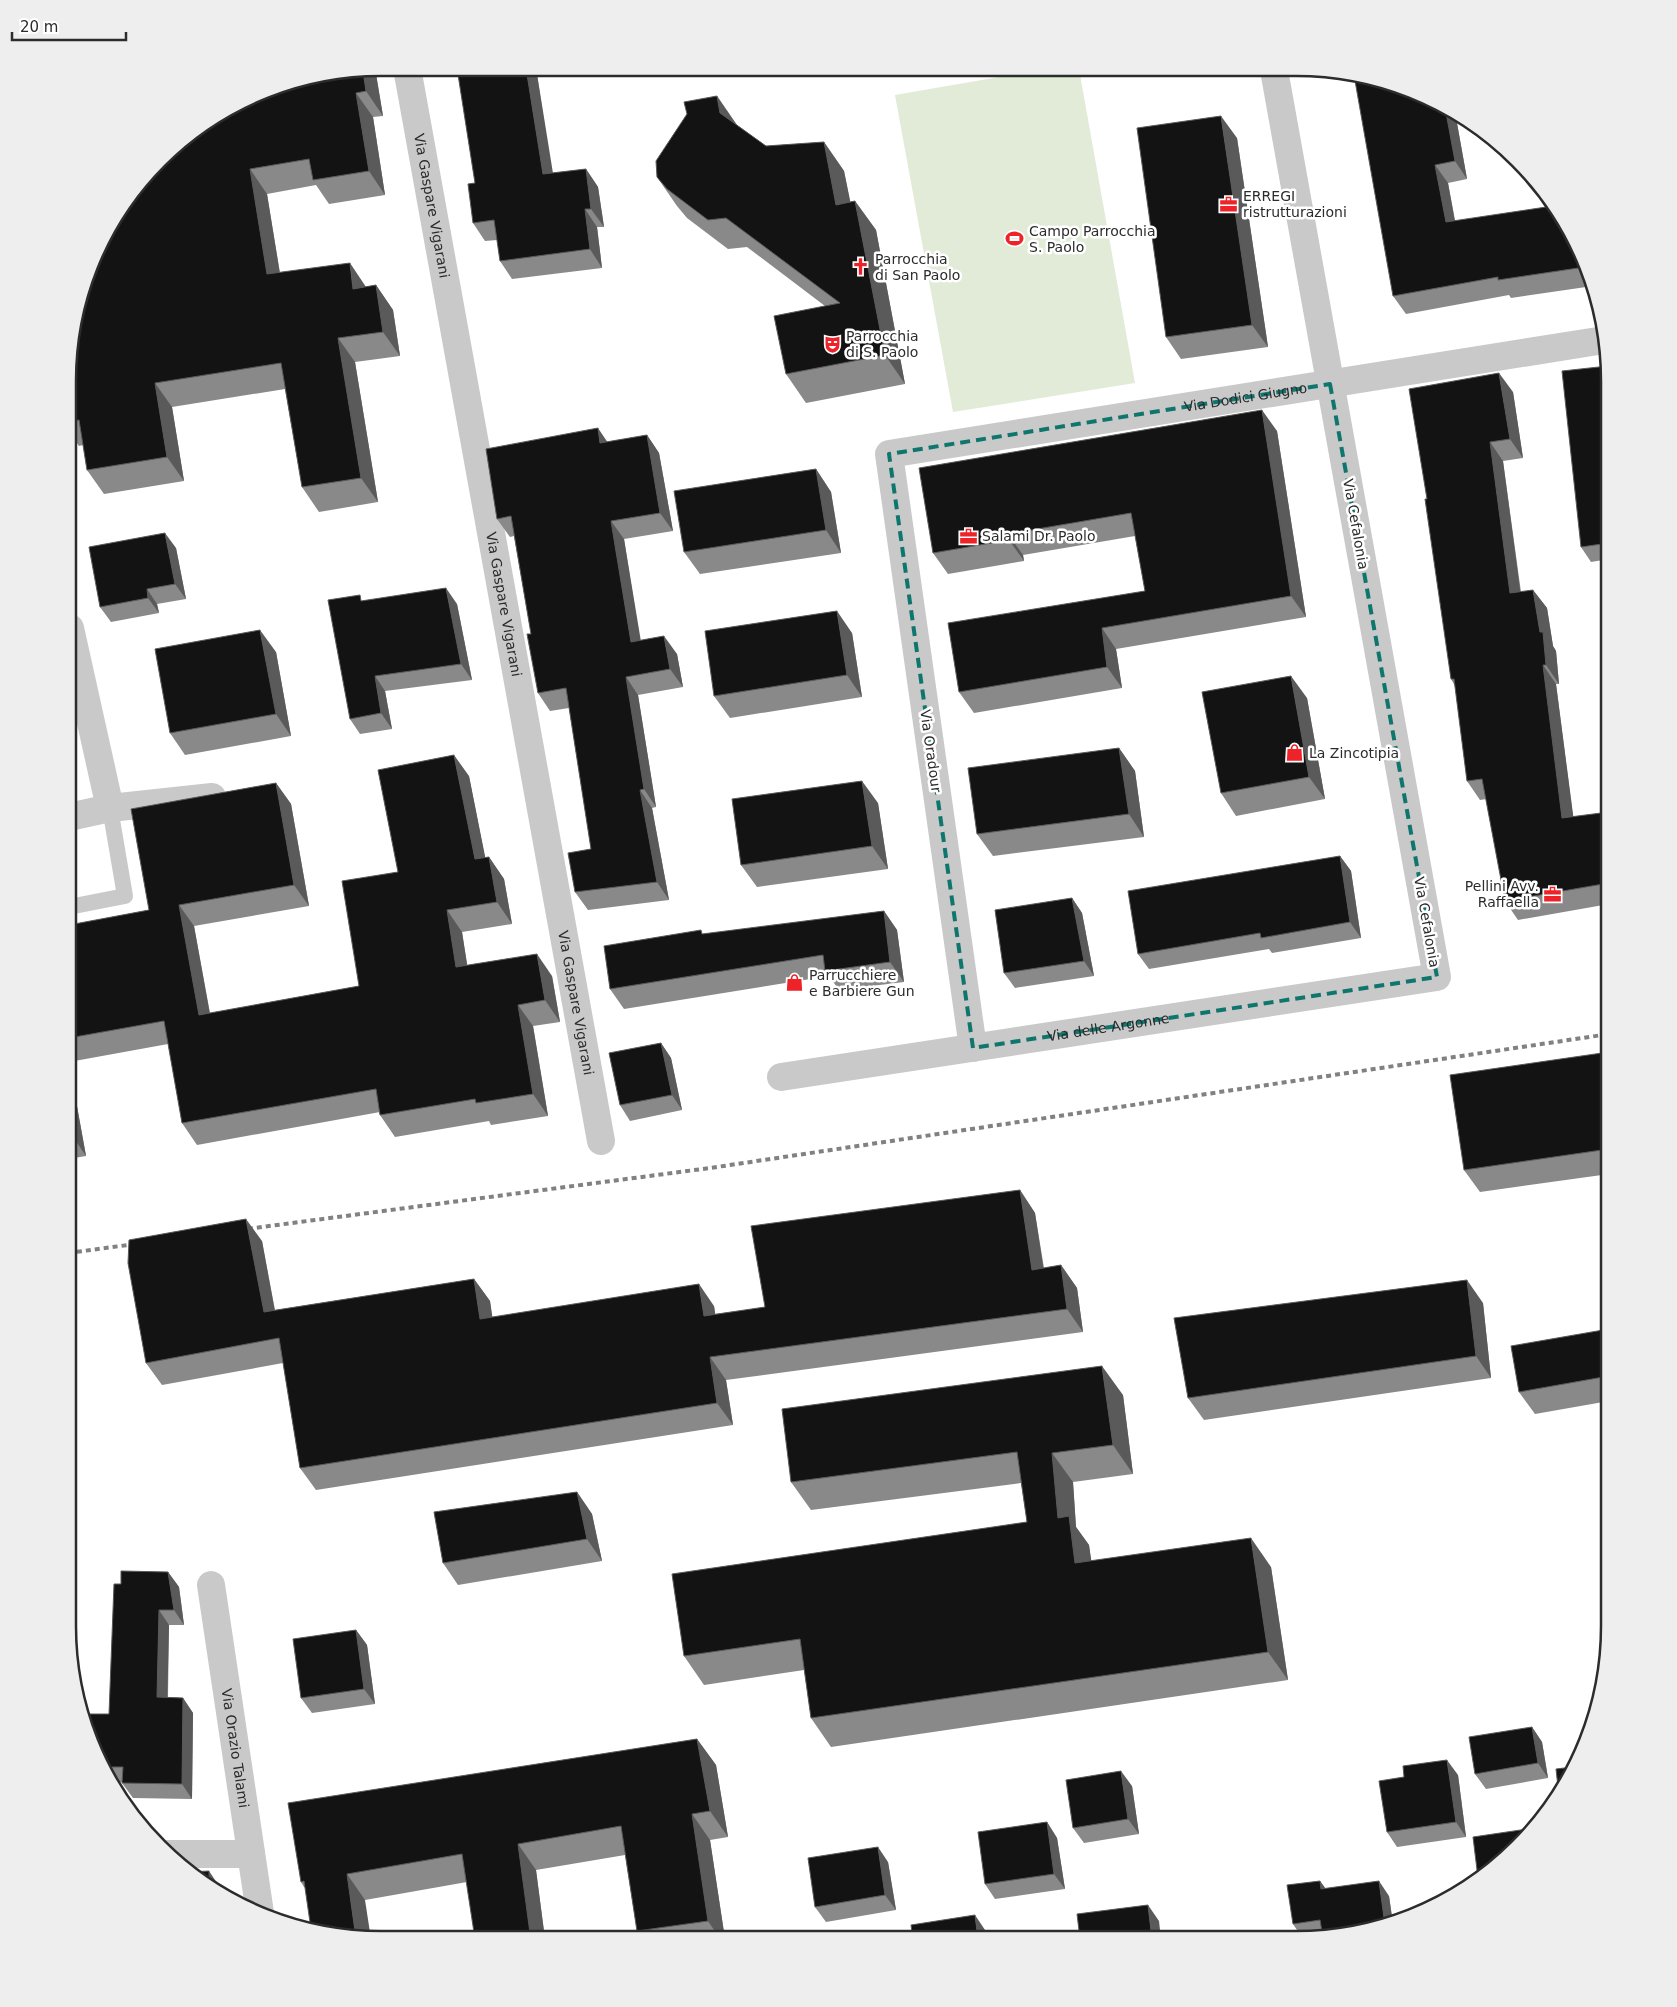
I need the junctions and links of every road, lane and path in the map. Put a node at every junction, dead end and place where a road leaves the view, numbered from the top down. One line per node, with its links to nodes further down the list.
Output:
1 (408, 76): 14 (street, Via Gaspare Vigarani)
2 (1275, 76): 4 (street, Via Cefalonia)
3 (1598, 341): 4 (street, Via Dodici Giugno)
4 (1330, 384): 5 (street, Via Dodici Giugno); 11 (street, Via Cefalonia)
5 (889, 454): 12 (street, Via Oradour)
6 (76, 655): 8 (street)
7 (239, 794): 8 (street)
8 (110, 808): 9 (street); 10 (lane)
9 (76, 815)
10 (76, 906)
11 (1437, 977): 12 (street, Via delle Argonne)
12 (973, 1048): 13 (street, Via delle Argonne)
13 (781, 1076)
14 (601, 1141)
15 (212, 1585): 17 (street, Via Orazio Talami)
16 (179, 1854): 17 (street)
17 (251, 1854): 18 (street, Via Orazio Talami)
18 (259, 1905)

